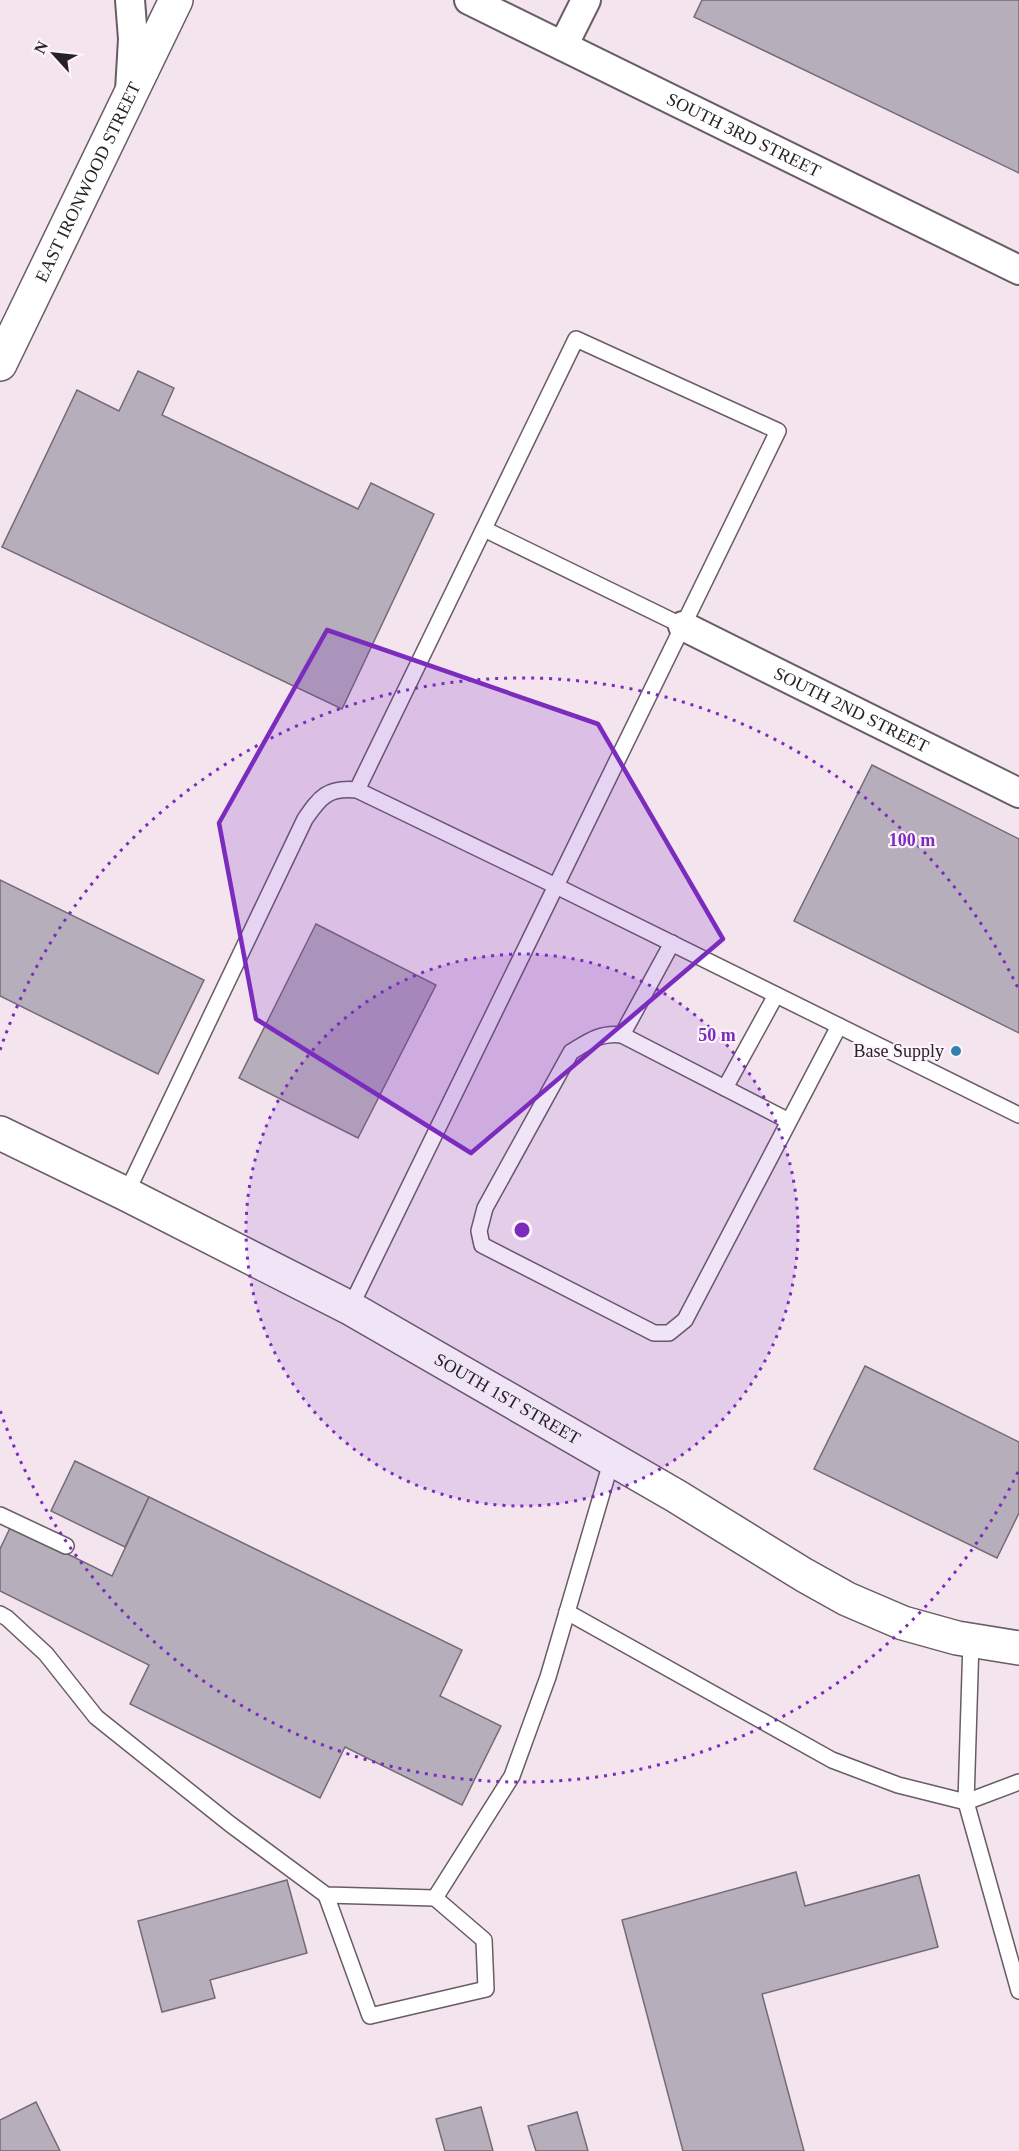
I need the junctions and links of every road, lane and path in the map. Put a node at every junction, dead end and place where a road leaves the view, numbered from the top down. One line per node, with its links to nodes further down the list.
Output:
1 (130, 0): 6 (street)
2 (176, 0): 6 (street, EAST IRONWOOD STREET)
3 (469, 0): 5 (street, SOUTH 3RD STREET)
4 (586, 0): 5 (street)
5 (563, 46): 7 (street, SOUTH 3RD STREET)
6 (130, 97): 8 (street, EAST IRONWOOD STREET)
7 (1019, 270)
8 (0, 364)
9 (484, 529): 10 (lane); 10 (lane); 11 (lane)
10 (684, 626): 12 (street, SOUTH 2ND STREET); 13 (lane)
11 (357, 790): 13 (lane); 22 (lane)
12 (1019, 793)
13 (556, 886): 14 (lane); 23 (lane)
14 (672, 943): 15 (lane); 17 (lane)
15 (776, 995): 16 (lane); 18 (lane)
16 (839, 1026): 19 (lane); 20 (lane)
17 (622, 1035): 18 (lane); 20 (lane)
18 (725, 1088): 20 (lane)
19 (1019, 1115)
20 (789, 1121)
21 (0, 1133): 22 (street, SOUTH 1ST STREET)
22 (126, 1194): 23 (street, SOUTH 1ST STREET)
23 (350, 1308): 24 (street, SOUTH 1ST STREET)
24 (612, 1459): 27 (lane); 29 (street, SOUTH 1ST STREET)
25 (0, 1515): 26 (lane)
26 (66, 1546)
27 (567, 1612): 32 (lane); 34 (lane)
28 (0, 1614): 33 (lane)
29 (971, 1641): 30 (street, SOUTH 1ST STREET); 32 (lane)
30 (1019, 1648)
31 (1019, 1782): 32 (lane)
32 (966, 1802): 35 (lane)
33 (326, 1895): 34 (lane); 34 (lane)
34 (435, 1898)
35 (1019, 1991)

